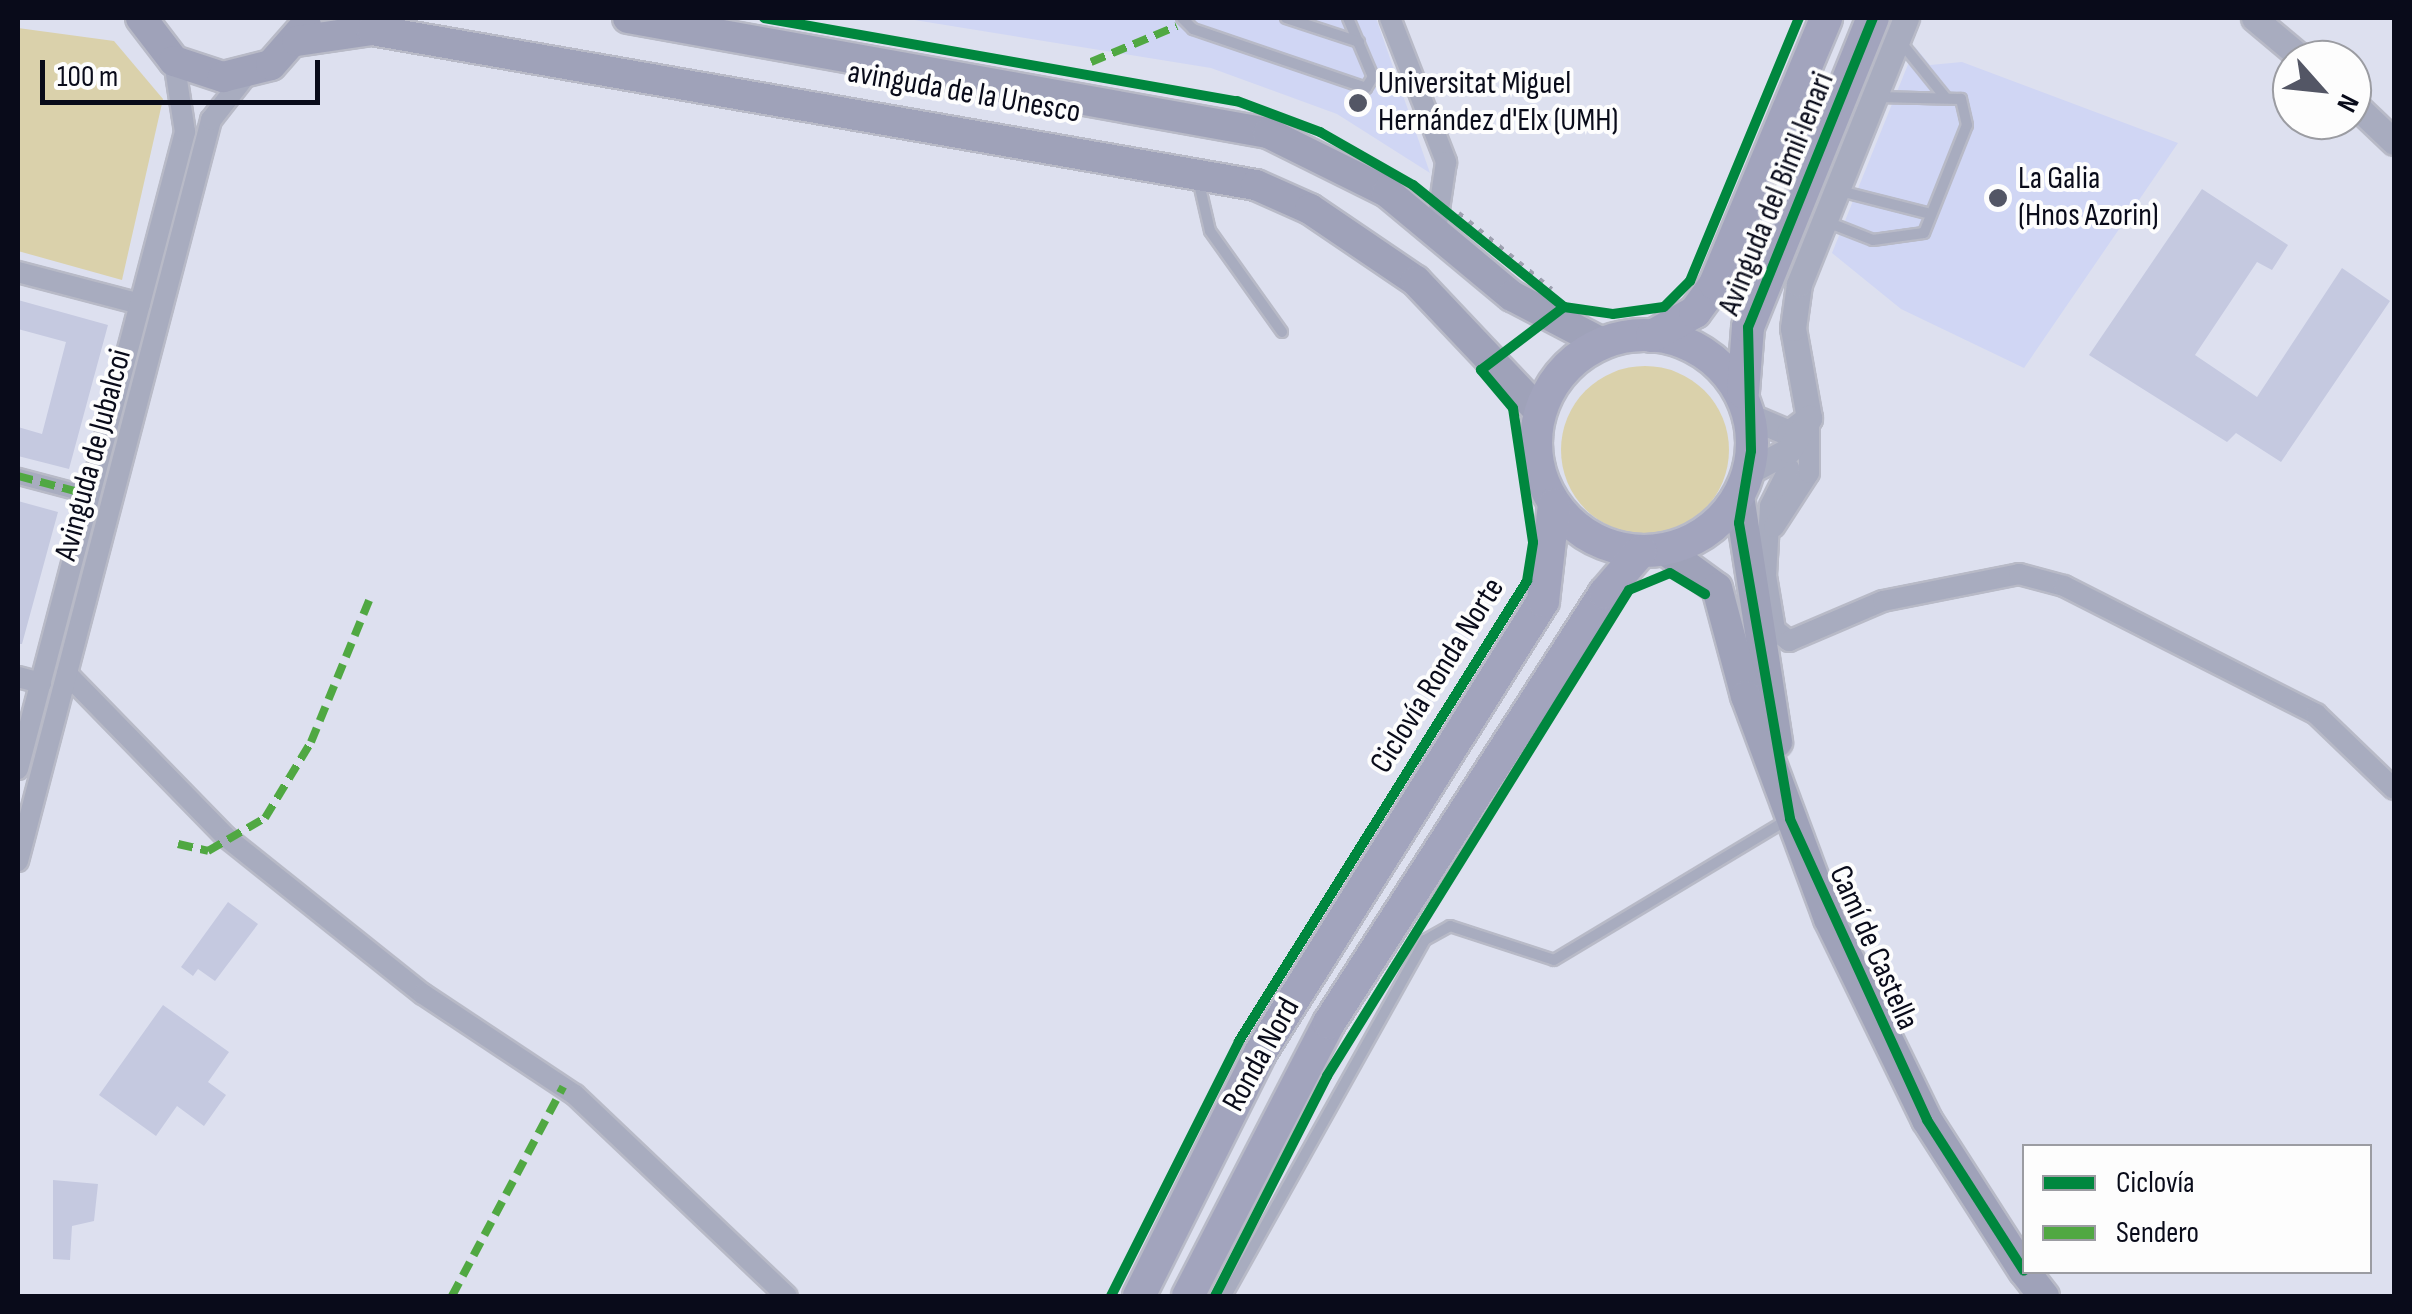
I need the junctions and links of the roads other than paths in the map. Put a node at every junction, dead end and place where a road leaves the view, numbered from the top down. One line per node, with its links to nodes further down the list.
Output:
1 (141, 18): 13 (main road)
2 (628, 18): 22 (main road, avinguda de la Unesco)
3 (1182, 18): 12 (lane)
4 (1286, 18): 12 (lane)
5 (1348, 18): 12 (lane)
6 (1390, 18): 22 (street)
7 (1826, 18): 27 (main road, Avinguda del Bimil·lenari)
8 (2254, 18): 11 (street)
9 (1892, 24): 15 (street); 16 (lane); 29 (main road, Avinguda del Bimil·lenari)
10 (303, 29): 14 (main road); 19 (main road, avinguda de la Unesco)
11 (2280, 40)
12 (1358, 42)
13 (174, 61): 14 (main road); 25 (street, Avinguda de Jubalcoi)
14 (247, 74): 38 (street, Avinguda de Jubalcoi)
15 (1877, 96): 16 (lane); 20 (street)
16 (1946, 97): 21 (lane)
17 (2372, 121): 18 (street)
18 (2394, 142)
19 (1196, 168): 26 (lane); 30 (main road, avinguda de la Unesco)
20 (1840, 191): 21 (lane); 23 (street)
21 (1932, 214): 23 (lane)
22 (1445, 217): 28 (main road, avinguda de la Unesco)
23 (1826, 222): 31 (street)
24 (18, 272): 25 (street)
25 (140, 304): 34 (street, Avinguda de Jubalcoi)
26 (1282, 332)
27 (1652, 336): 28 (main road); 29 (main road)
28 (1600, 342): 30 (main road)
29 (1746, 404): 31 (street); 32 (main road)
30 (1539, 411): 35 (main road)
31 (1810, 418): 32 (street); 36 (street)
32 (1754, 475): 36 (street); 37 (main road); 43 (main road, Camí de Castella)
33 (18, 476): 34 (street)
34 (90, 495): 40 (street, Avinguda de Jubalcoi)
35 (1554, 505): 37 (main road); 48 (main road, Ronda Nord)
36 (1769, 538): 42 (street)
37 (1653, 551): 43 (main road, Camí de Castella); 49 (main road, Ronda Nord)
38 (68, 674): 44 (street, Avinguda de Jubalcoi); 47 (street)
39 (18, 677): 40 (street)
40 (41, 683): 41 (street, Avinguda de Jubalcoi)
41 (18, 769)
42 (2394, 789)
43 (1790, 818): 45 (main road, Camí de Castella); 50 (lane)
44 (18, 862)
45 (2022, 1266)
46 (2027, 1274): 51 (main road, Camí de Castella)
47 (788, 1296)
48 (1139, 1296)
49 (1188, 1296)
50 (1226, 1296)
51 (2044, 1296)

